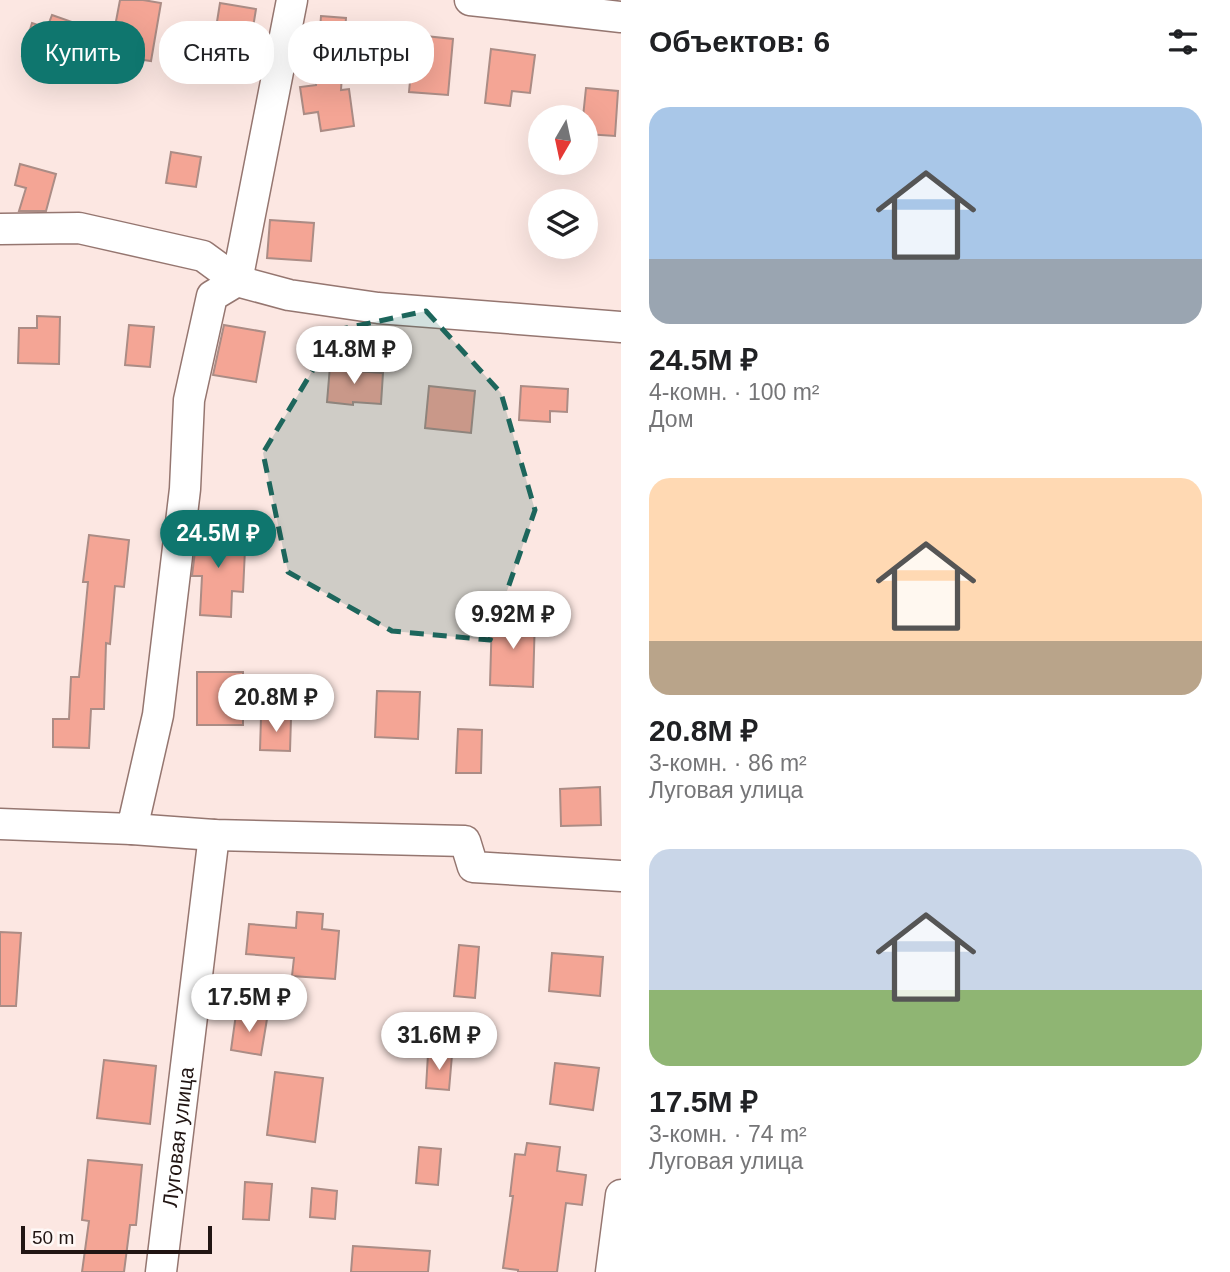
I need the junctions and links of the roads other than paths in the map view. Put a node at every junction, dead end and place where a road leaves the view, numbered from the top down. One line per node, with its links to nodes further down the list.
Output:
1 (292, 0): 5 (street)
2 (470, 0): 3 (street)
3 (621, 17)
4 (0, 229): 5 (street)
5 (237, 281): 6 (street); 8 (street)
6 (621, 327)
7 (0, 824): 8 (street)
8 (132, 829): 9 (street)
9 (214, 835): 10 (street); 12 (street, Луговая улица)
10 (621, 876)
11 (621, 1195): 13 (street)
12 (161, 1272)
13 (611, 1272)

